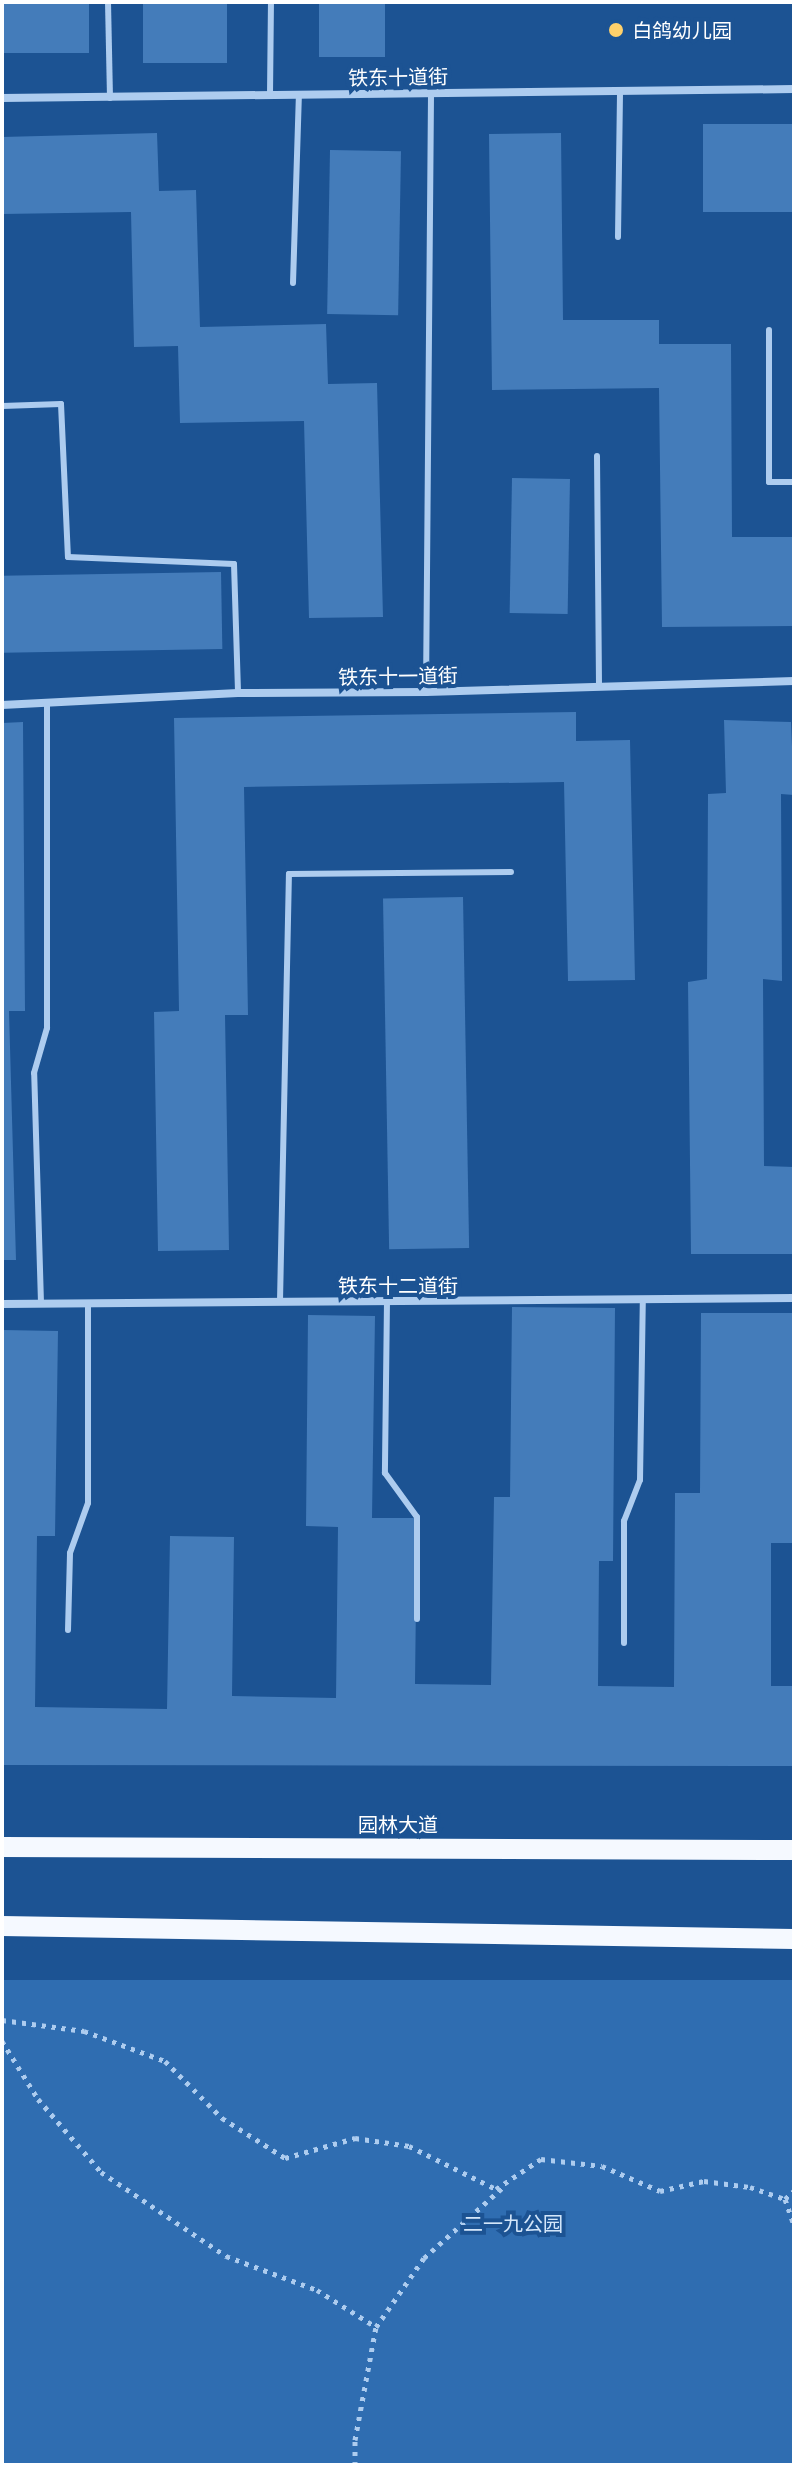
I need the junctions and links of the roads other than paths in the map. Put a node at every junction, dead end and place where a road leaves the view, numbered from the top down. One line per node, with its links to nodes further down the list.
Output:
1 (108, 2): 9 (lane)
2 (271, 2): 6 (lane)
3 (794, 89): 4 (street, 铁东十道街)
4 (620, 91): 5 (street, 铁东十道街); 10 (lane)
5 (431, 93): 7 (street, 铁东十道街); 18 (lane)
6 (270, 95): 7 (street, 铁东十道街); 9 (street, 铁东十道街)
7 (299, 95): 11 (lane)
8 (2, 98): 9 (street, 铁东十道街)
9 (110, 98)
10 (618, 237)
11 (293, 283)
12 (769, 330): 15 (lane)
13 (2, 406): 19 (lane)
14 (597, 456): 17 (lane)
15 (794, 482)
16 (794, 681): 17 (street, 铁东十一道街)
17 (599, 687): 18 (street, 铁东十一道街)
18 (426, 692): 19 (street, 铁东十一道街)
19 (238, 693): 20 (street, 铁东十一道街)
20 (47, 704): 21 (street, 铁东十一道街); 27 (lane)
21 (2, 705)
22 (511, 872): 25 (lane)
23 (794, 1298): 24 (street, 铁东十二道街)
24 (643, 1299): 26 (street, 铁东十二道街); 32 (lane)
25 (280, 1301): 26 (street, 铁东十二道街); 28 (street, 铁东十二道街)
26 (387, 1301): 30 (lane)
27 (41, 1303): 28 (street, 铁东十二道街); 29 (street, 铁东十二道街)
28 (88, 1303): 31 (lane)
29 (2, 1304)
30 (417, 1619)
31 (68, 1630)
32 (624, 1643)
33 (2, 1847): 34 (main road, 园林大道)
34 (794, 1850)
35 (2, 1926): 36 (main road)
36 (794, 1939)

